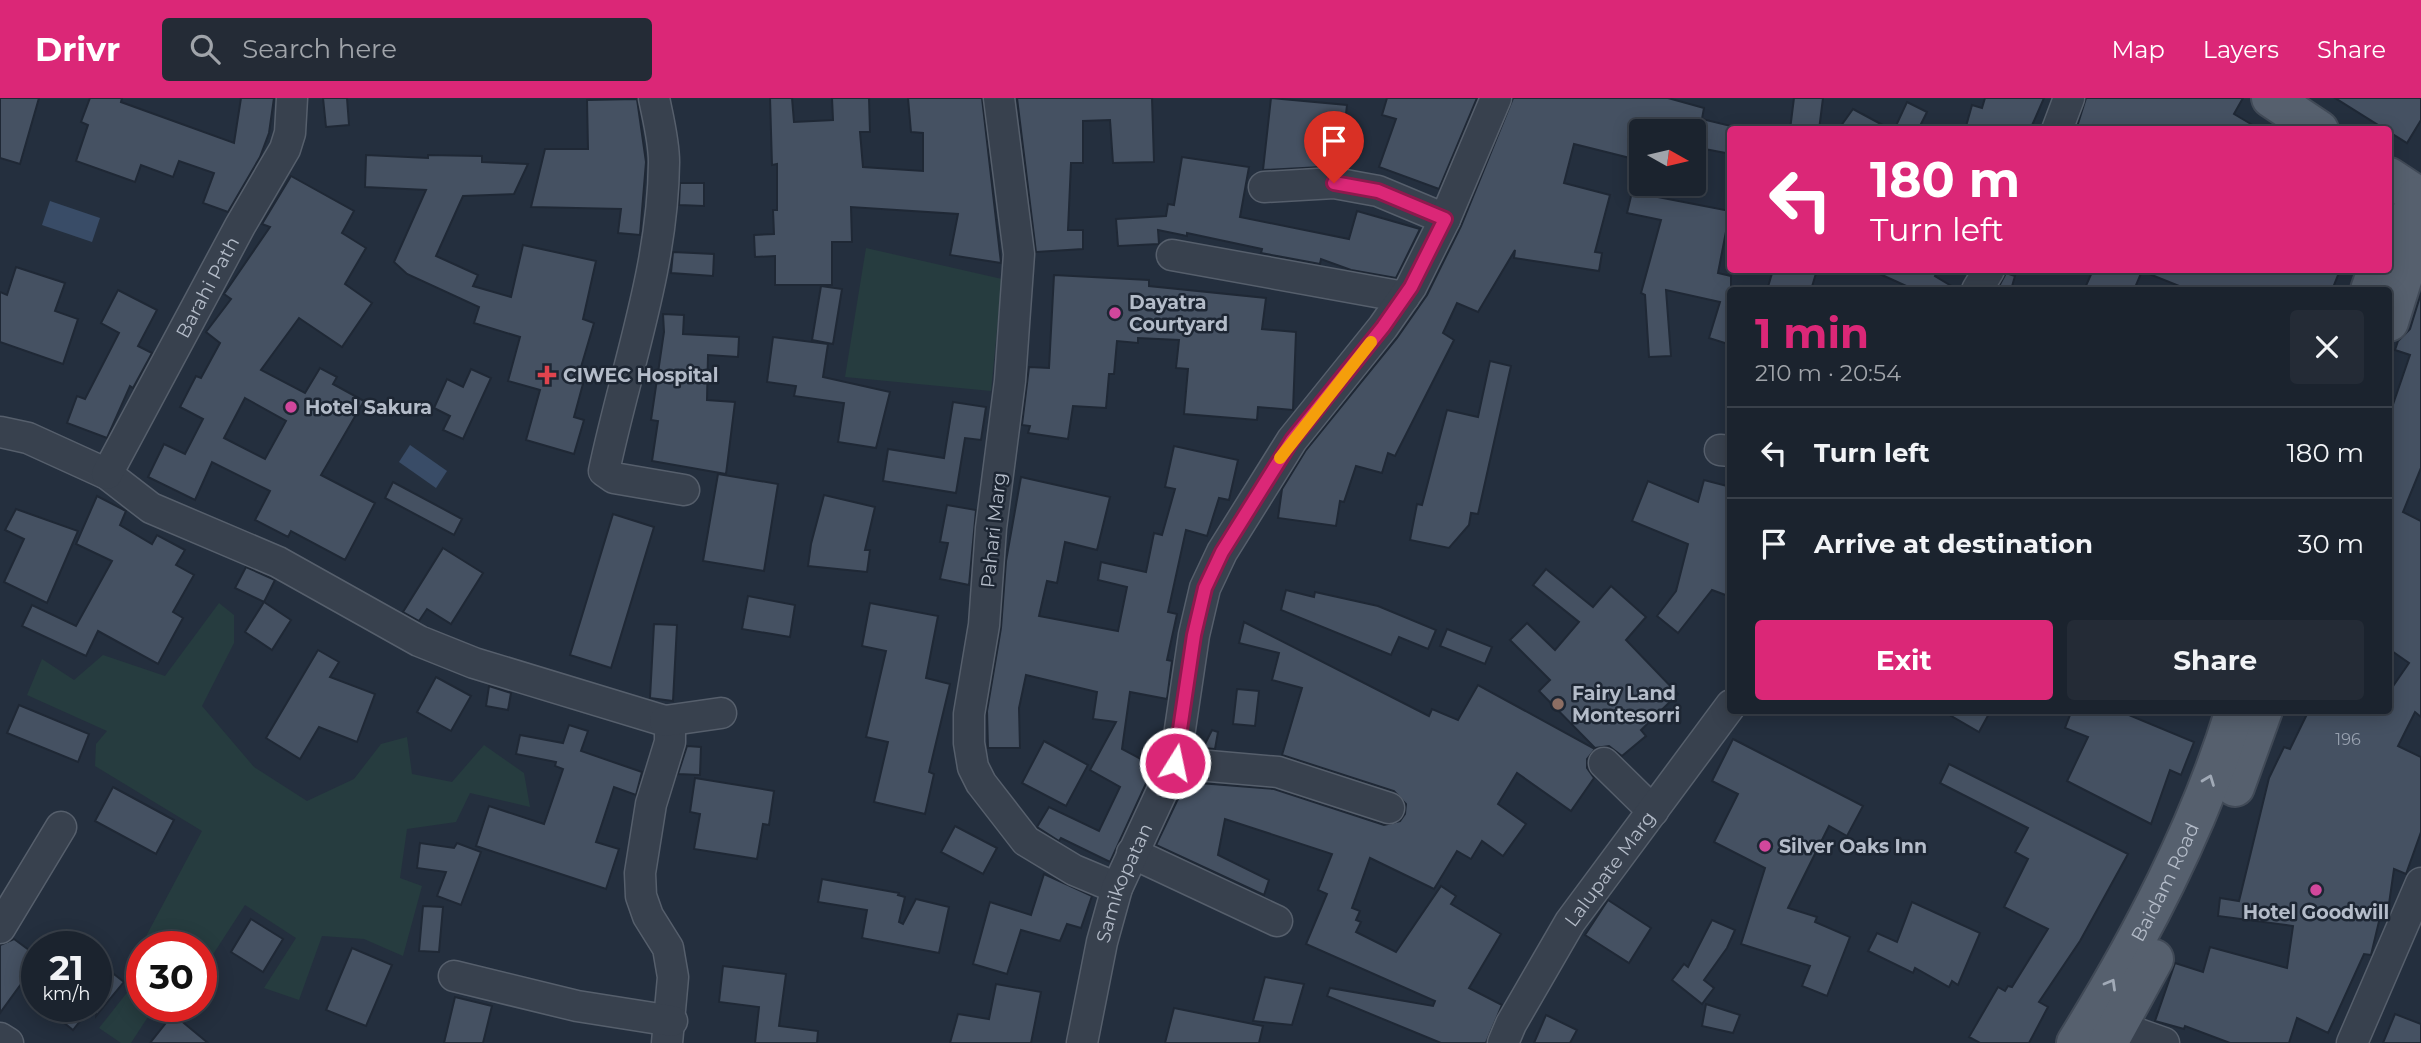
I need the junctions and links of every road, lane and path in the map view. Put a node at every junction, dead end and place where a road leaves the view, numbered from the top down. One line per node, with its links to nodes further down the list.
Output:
1 (292, 98): 16 (street, Barahi Path)
2 (654, 98): 17 (street)
3 (999, 98): 30 (street, Pahari Marg)
4 (1496, 98): 11 (street, Samikopatan)
5 (2069, 98): 7 (street)
6 (2272, 98): 8 (main road)
7 (2058, 126)
8 (2313, 126)
9 (1264, 187): 11 (street)
10 (2407, 206): 14 (main road)
11 (1445, 219): 13 (street, Samikopatan)
12 (1172, 255): 13 (street)
13 (1404, 297): 23 (street, Samikopatan)
14 (2392, 312)
15 (0, 432): 16 (street)
16 (107, 474): 22 (street)
17 (684, 490)
18 (1727, 710): 26 (street, Lalupate Marg)
19 (720, 713): 22 (street)
20 (2233, 714): 40 (main road, Baidam Road, one-way to 20)
21 (2261, 714): 35 (main road, Baidam Road)
22 (665, 721): 34 (street)
23 (1175, 763): 25 (street); 28 (street, Samikopatan)
24 (1604, 763): 26 (street)
25 (1389, 808)
26 (1653, 811): 39 (street, Lalupate Marg)
27 (61, 827): 32 (street)
28 (1132, 853): 30 (street, Samikopatan); 31 (street)
29 (2421, 883): 42 (street)
30 (1117, 888): 38 (street, Samikopatan)
31 (1277, 921)
32 (0, 928)
33 (454, 976): 34 (street)
34 (670, 1032)
35 (2113, 1035): 41 (street)
36 (0, 1038): 37 (street)
37 (8, 1043)
38 (1082, 1043)
39 (1503, 1043)
40 (2076, 1043)
41 (2164, 1043)
42 (2352, 1043)

